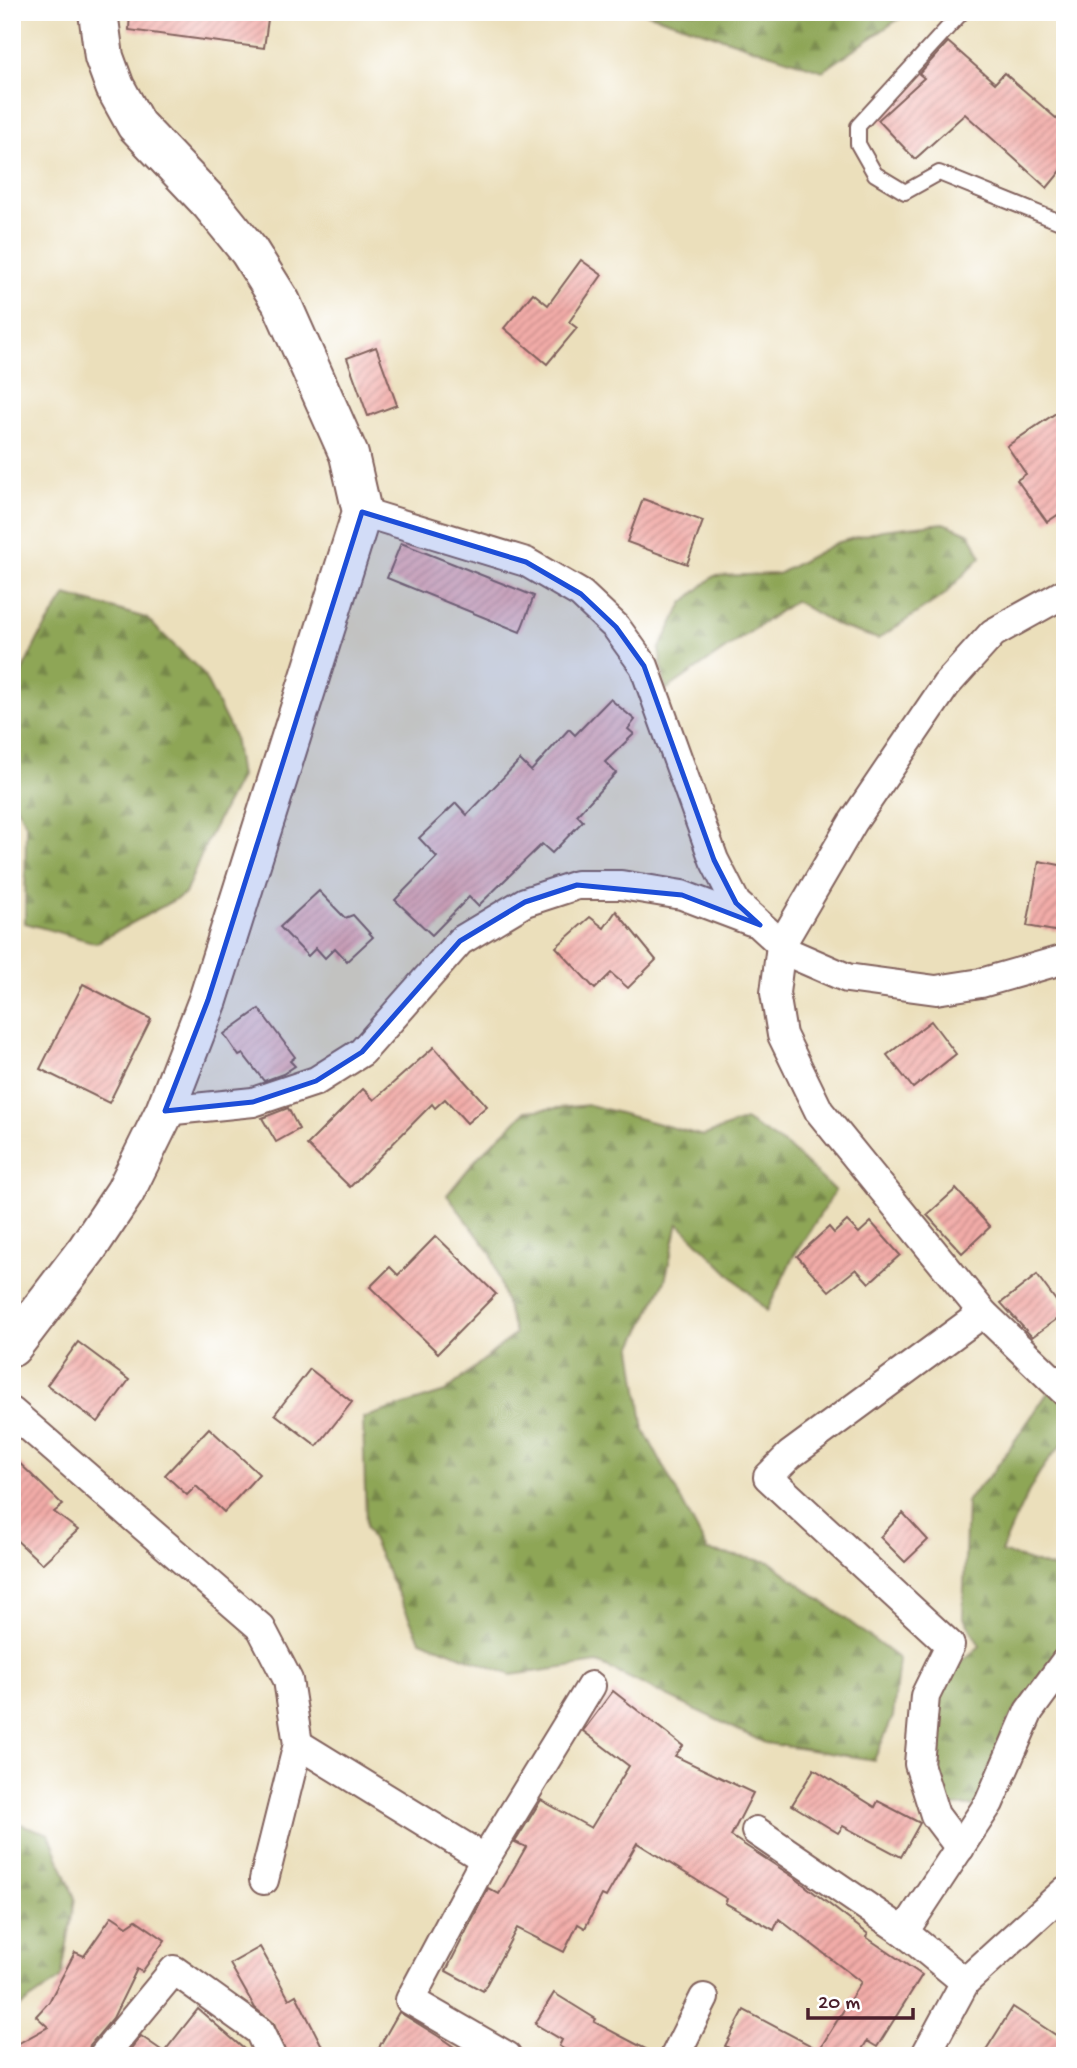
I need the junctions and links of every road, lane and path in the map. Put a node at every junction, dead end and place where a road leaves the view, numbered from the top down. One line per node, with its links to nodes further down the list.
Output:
1 (98, 12): 4 (street)
2 (962, 12): 3 (lane)
3 (1065, 224)
4 (362, 512): 6 (street); 9 (street)
5 (1065, 593): 7 (street)
6 (760, 925): 7 (street); 9 (street)
7 (781, 945): 8 (street); 10 (street)
8 (1065, 958)
9 (165, 1111): 11 (street)
10 (983, 1312): 12 (street); 18 (street)
11 (12, 1347)
12 (1065, 1392)
13 (12, 1412): 16 (street)
14 (1065, 1662): 18 (street)
15 (591, 1686): 19 (street)
16 (298, 1744): 19 (street); 20 (street)
17 (756, 1831): 22 (street)
18 (960, 1848): 22 (street)
19 (485, 1859): 27 (street)
20 (264, 1880)
21 (1065, 1891): 23 (street)
22 (904, 1932): 23 (street)
23 (965, 1982): 29 (street)
24 (704, 1998): 28 (street)
25 (103, 2056): 26 (street)
26 (271, 2056)
27 (507, 2056)
28 (676, 2056)
29 (925, 2056)

